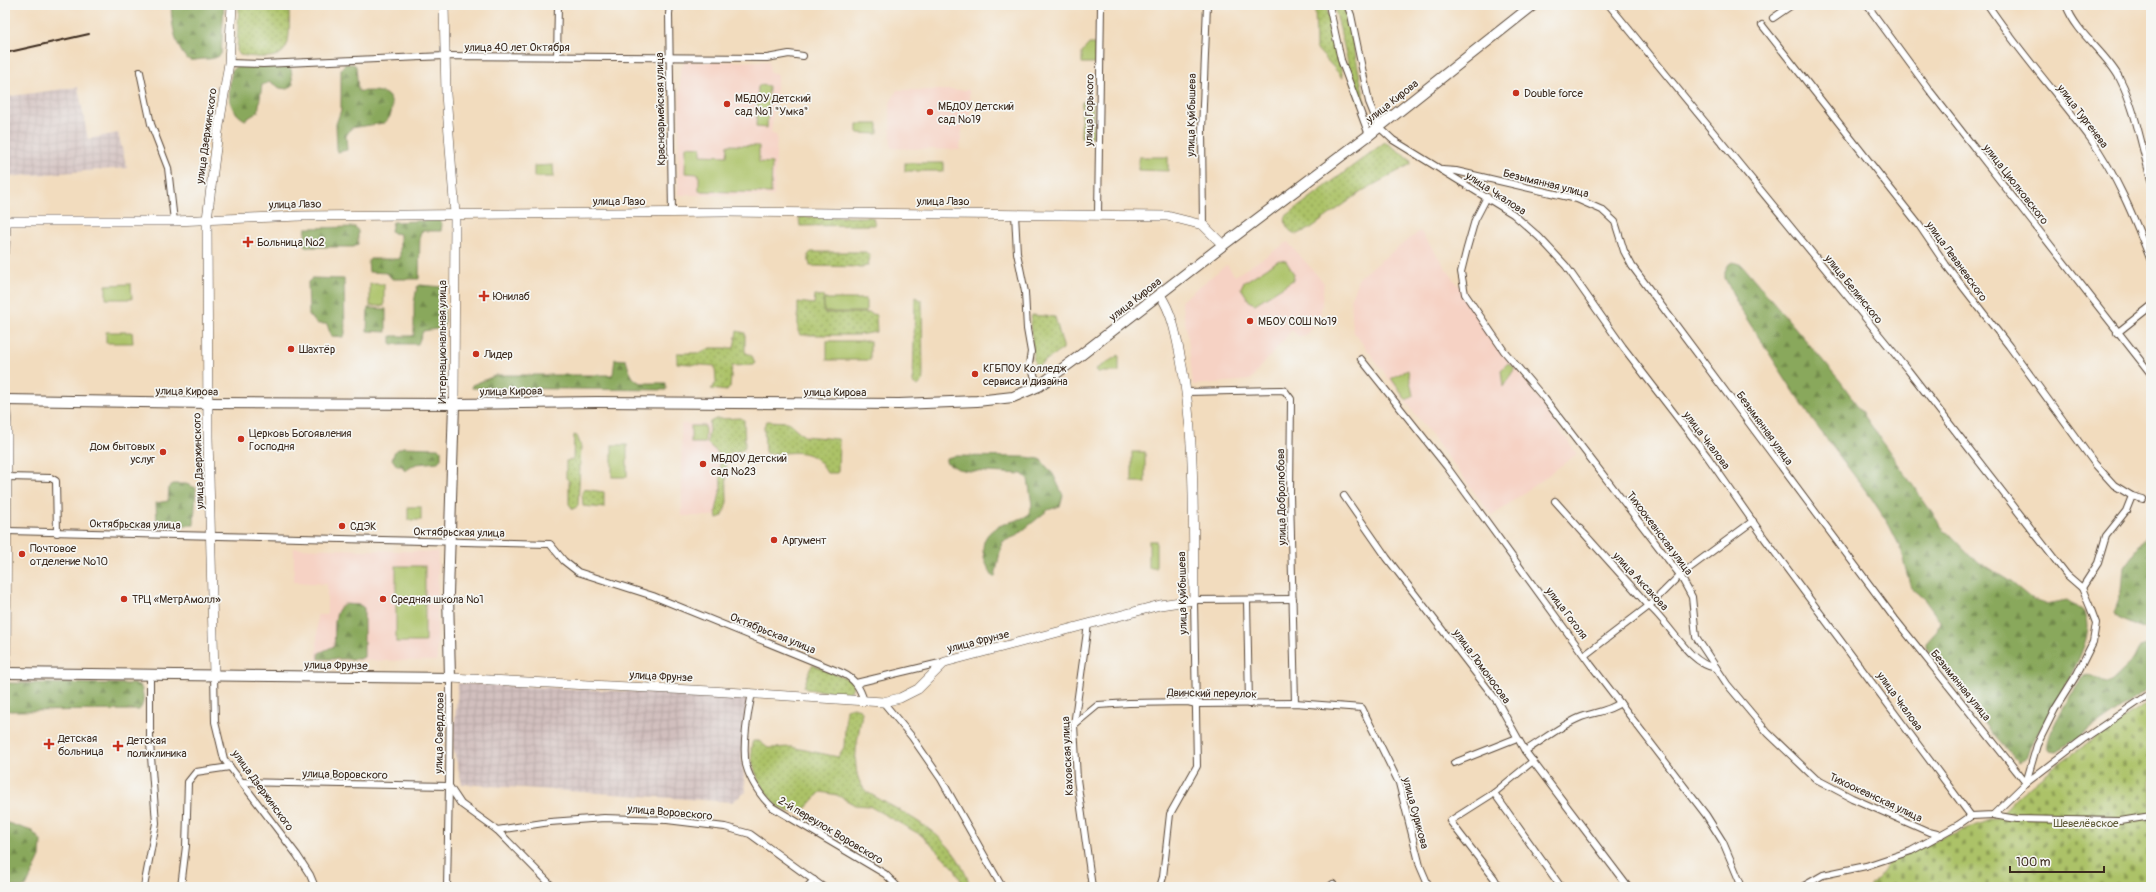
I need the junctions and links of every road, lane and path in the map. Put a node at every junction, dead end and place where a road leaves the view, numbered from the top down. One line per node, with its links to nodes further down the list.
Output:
1 (232, 5): 21 (main road, улица Дзержинского)
2 (444, 5): 17 (main road, Интернациональная улица)
3 (558, 5): 20 (street)
4 (670, 5): 19 (street, Красноармейская улица)
5 (1101, 5): 32 (street, улица Горького)
6 (1207, 5): 36 (street, улица Куйбышева)
7 (1329, 5): 24 (street)
8 (1347, 5): 23 (street)
9 (1533, 5): 23 (main road, улица Кирова)
10 (1608, 5): 62 (street, улица Белинского)
11 (1792, 5): 15 (street)
12 (1867, 5): 43 (street, улица Циолковского)
13 (1988, 5): 38 (street, улица Тургенева)
14 (2066, 5): 26 (street)
15 (1773, 18)
16 (1762, 25): 53 (street, улица Леваневского)
17 (445, 56): 20 (street, улица 40 лет Октября); 21 (street, улица 40 лет Октября); 30 (main road, Интернациональная улица)
18 (803, 56): 19 (street, улица 40 лет Октября)
19 (670, 57): 20 (street, улица 40 лет Октября); 29 (street, Красноармейская улица)
20 (558, 58)
21 (229, 63): 33 (main road, улица Дзержинского)
22 (140, 72): 35 (street)
23 (1379, 126): 24 (main road, улица Кирова); 25 (street, улица Чкалова)
24 (1369, 135): 37 (main road, улица Кирова)
25 (1441, 170): 27 (street, улица Чкалова); 92 (street, Безымянная улица)
26 (2151, 180)
27 (1487, 197): 56 (street, улица Чкалова); 61 (street, Тихоокеанская улица)
28 (2151, 203): 38 (street)
29 (672, 213): 30 (main road, улица Лазо); 31 (main road, улица Лазо)
30 (455, 214): 33 (main road, улица Лазо); 50 (main road, Интернациональная улица)
31 (1015, 214): 32 (main road, улица Лазо); 46 (street)
32 (1098, 214): 36 (main road, улица Лазо)
33 (207, 219): 35 (main road, улица Лазо); 49 (main road, улица Дзержинского)
34 (6, 221): 35 (main road, улица Лазо); 39 (main road)
35 (174, 221)
36 (1203, 225): 37 (main road)
37 (1223, 245): 41 (main road, улица Кирова)
38 (2146, 249): 40 (street, улица Тургенева)
39 (5, 250)
40 (2151, 261)
41 (1160, 295): 46 (main road, улица Кирова); 47 (main road, улица Куйбышева)
42 (2151, 306): 43 (street)
43 (2117, 333): 45 (street, улица Циолковского)
44 (1361, 359): 68 (street, улица Гоголя)
45 (2151, 374)
46 (1039, 386): 50 (main road, улица Кирова)
47 (1187, 392): 63 (street, улица Добролюбова); 64 (main road, улица Куйбышева)
48 (5, 399): 49 (main road, улица Кирова); 51 (main road)
49 (208, 403): 50 (main road, улица Кирова); 59 (main road, улица Дзержинского)
50 (454, 404): 60 (main road, Интернациональная улица)
51 (7, 478): 57 (main road); 58 (street)
52 (1344, 496): 86 (street, улица Ломоносова)
53 (2132, 496): 54 (street, улица Леваневского); 62 (street)
54 (2143, 499)
55 (1555, 501): 66 (street, улица Аксакова)
56 (1753, 521): 61 (street); 96 (street, улица Чкалова)
57 (7, 531): 58 (street, Октябрьская улица); 71 (main road)
58 (57, 532): 59 (street, Октябрьская улица)
59 (212, 536): 60 (street, Октябрьская улица); 72 (main road, улица Дзержинского)
60 (450, 542): 74 (main road, Интернациональная улица); 75 (street, Октябрьская улица)
61 (1680, 575): 66 (street); 70 (street, Тихоокеанская улица)
62 (2082, 588): 92 (street)
63 (1293, 599): 65 (street, улица Фрунзе); 80 (street, улица Добролюбова)
64 (1194, 600): 65 (street, улица Фрунзе); 67 (main road, улица Фрунзе); 82 (street, улица Куйбышева)
65 (1247, 600): 83 (street)
66 (1649, 606): 68 (street); 70 (street, улица Аксакова)
67 (1088, 624): 69 (main road, улица Фрунзе); 85 (street, Каховская улица)
68 (1585, 654): 81 (street, улица Гоголя)
69 (945, 662): 75 (street); 79 (main road, улица Фрунзе)
70 (1716, 668): 99 (street, Тихоокеанская улица)
71 (6, 673): 73 (main road, улица Фрунзе)
72 (214, 675): 73 (main road, улица Фрунзе); 74 (main road, улица Фрунзе); 90 (street, улица Дзержинского)
73 (150, 676): 101 (street)
74 (450, 678): 76 (main road, улица Фрунзе); 93 (street, улица Свердлова)
75 (856, 682): 78 (street)
76 (752, 693): 78 (main road, улица Фрунзе); 108 (street, 2-й переулок Воровского)
77 (2151, 693): 92 (street)
78 (864, 701): 79 (main road, улица Фрунзе)
79 (883, 702): 109 (street)
80 (1295, 703): 83 (street, Двинский переулок); 84 (street, Двинский переулок)
81 (1620, 703): 87 (street); 116 (street, улица Гоголя)
82 (1196, 704): 83 (street, Двинский переулок); 85 (street, Двинский переулок); 111 (street, улица Куйбышева)
83 (1249, 704)
84 (1356, 707): 112 (street, улица Сурикова)
85 (1074, 725): 110 (street, Каховская улица)
86 (1517, 738): 87 (street, улица Ломоносова); 89 (street)
87 (1525, 751): 88 (street, улица Ломоносова)
88 (1533, 761): 94 (street); 115 (street, улица Ломоносова)
89 (1454, 763)
90 (230, 767): 91 (street, улица Дзержинского); 102 (street)
91 (241, 782): 93 (street, улица Воровского); 103 (street, улица Дзержинского)
92 (2026, 783): 95 (street)
93 (449, 786): 98 (street, улица Свердлова); 104 (street)
94 (1494, 793): 113 (street); 114 (street)
95 (1993, 815): 96 (street); 97 (street)
96 (1971, 816): 99 (street)
97 (2151, 816)
98 (497, 830): 100 (street, улица Воровского); 105 (street, улица Свердлова)
99 (1941, 835): 117 (street)
100 (814, 880): 106 (street); 107 (street, улица Воровского)
101 (144, 887)
102 (181, 887)
103 (315, 887)
104 (447, 887)
105 (553, 887)
106 (807, 887)
107 (823, 887)
108 (898, 887)
109 (1002, 887)
110 (1092, 887)
111 (1160, 887)
112 (1428, 887)
113 (1499, 887)
114 (1561, 887)
115 (1628, 887)
116 (1742, 887)
117 (1802, 887)

